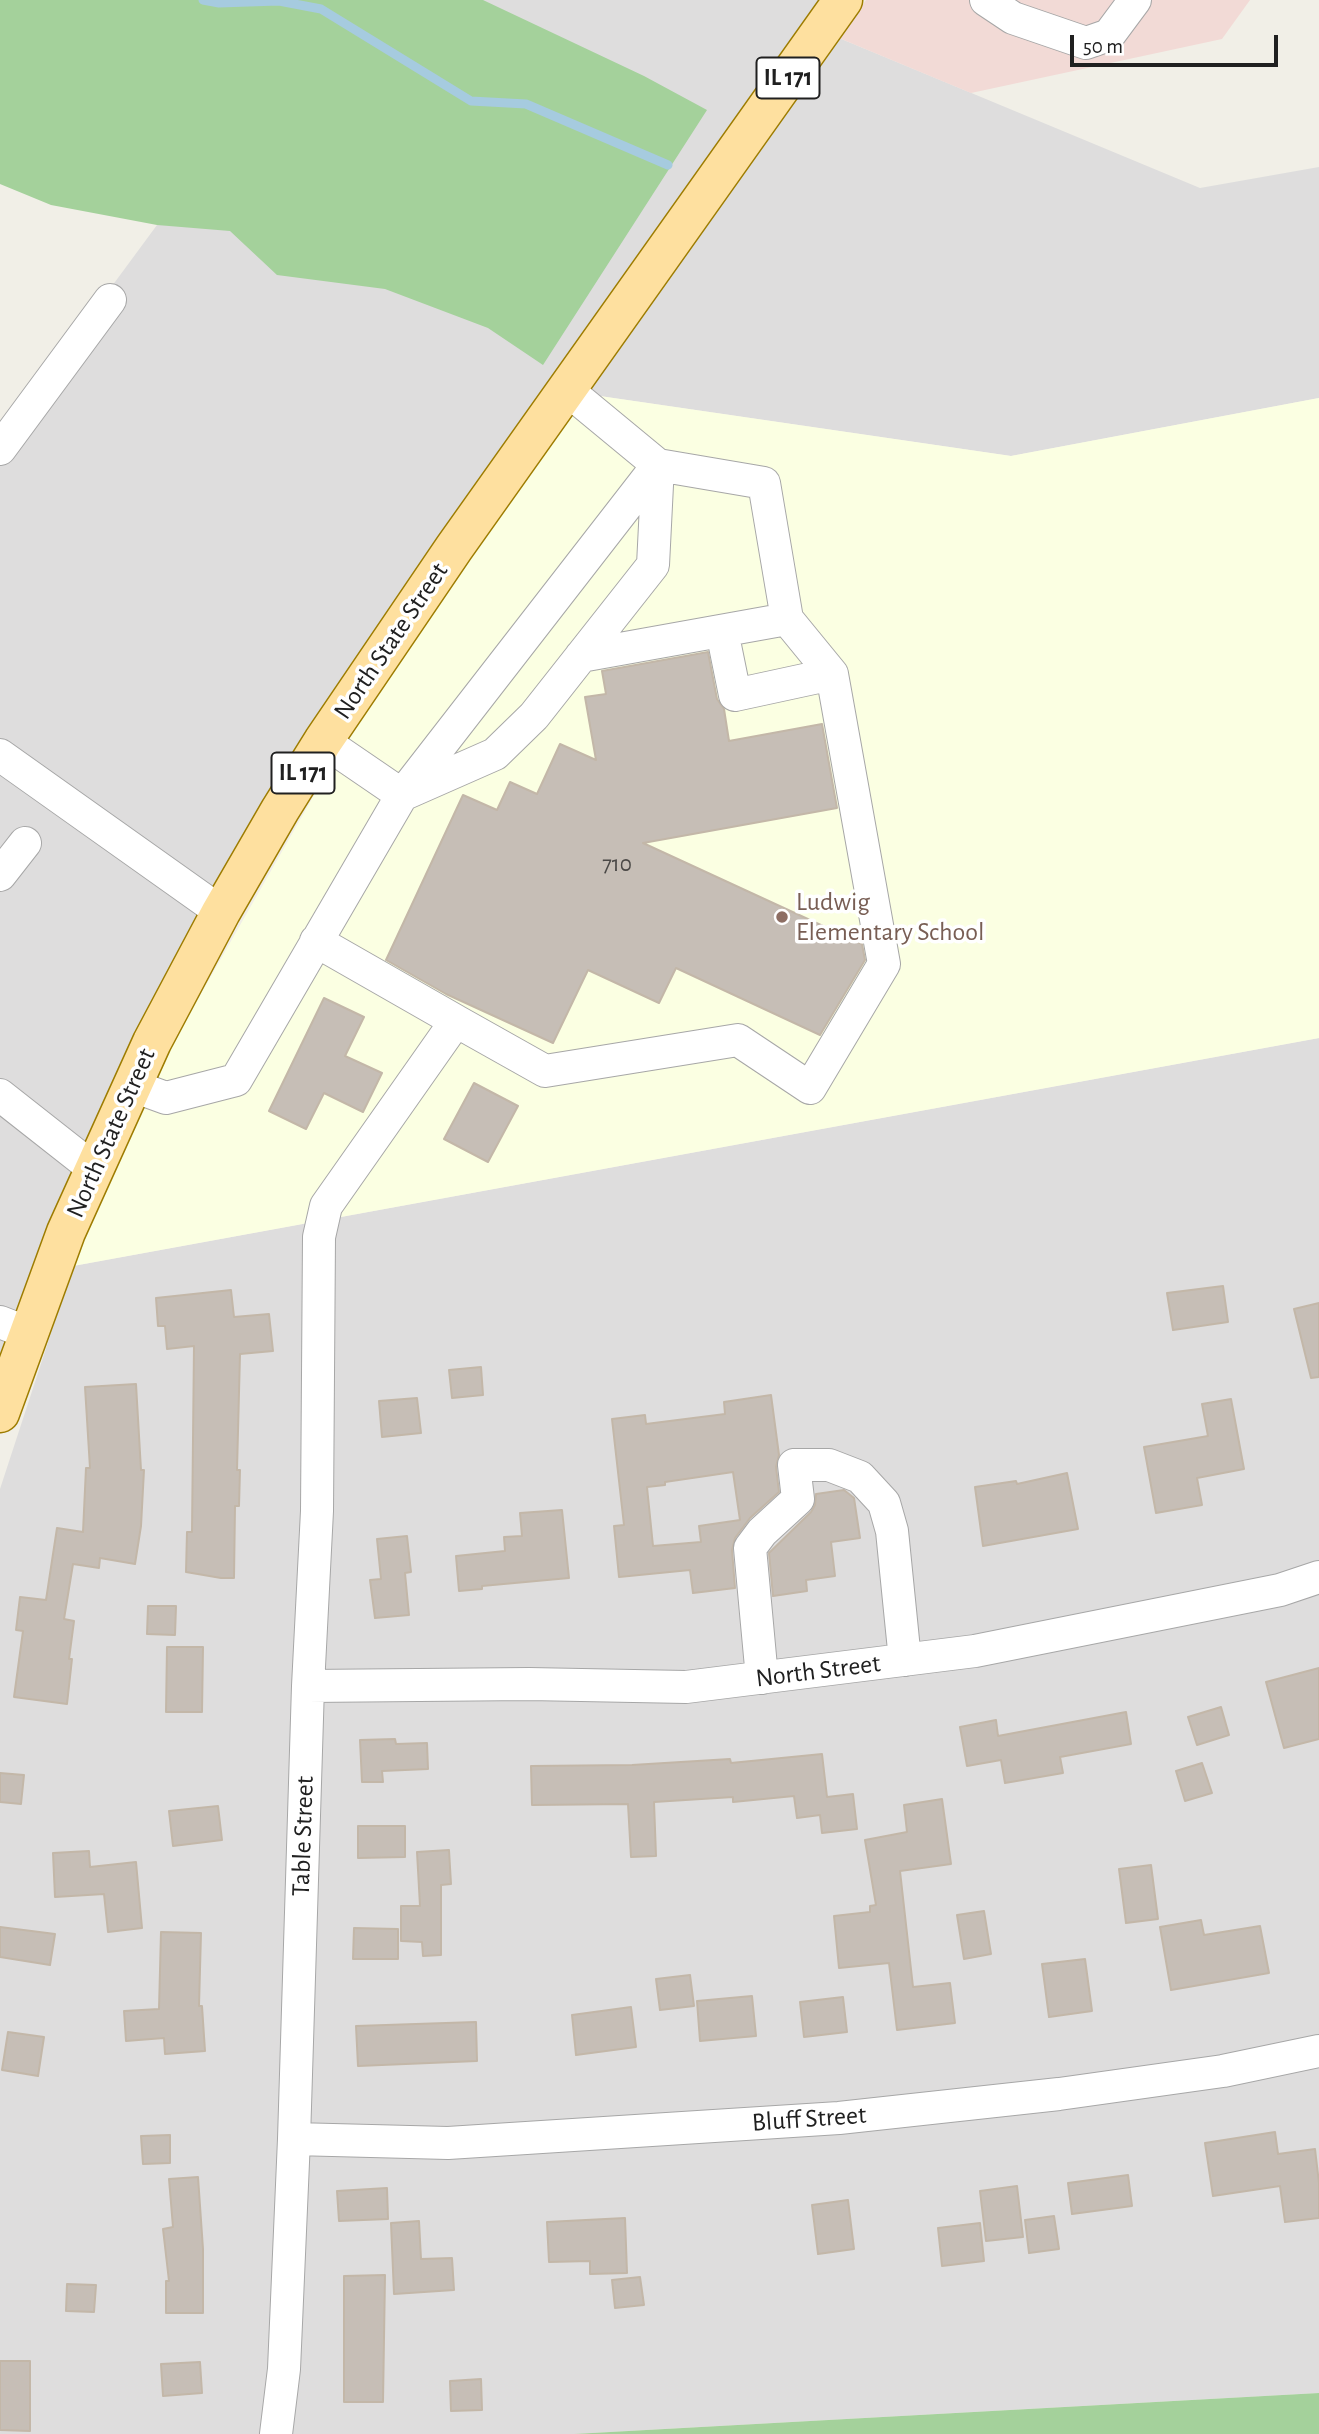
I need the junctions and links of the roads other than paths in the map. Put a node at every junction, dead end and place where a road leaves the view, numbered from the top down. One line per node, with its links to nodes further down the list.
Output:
1 (844, 0): 5 (main road, North State Street / IL 171)
2 (986, 0): 3 (street)
3 (1135, 0)
4 (110, 300): 6 (street)
5 (566, 389): 7 (street); 12 (main road, North State Street / IL 171)
6 (0, 449)
7 (658, 465): 8 (street); 10 (street); 14 (street)
8 (787, 619): 9 (street); 11 (street)
9 (722, 631): 10 (street); 11 (street)
10 (581, 656): 14 (street)
11 (832, 674): 19 (street)
12 (323, 741): 14 (street); 17 (main road, North State Street / IL 171)
13 (0, 755): 17 (street)
14 (402, 795): 18 (street)
15 (25, 844): 16 (street)
16 (0, 875)
17 (221, 912): 20 (main road, North State Street / IL 171)
18 (317, 941): 19 (street); 20 (street)
19 (456, 1021): 28 (street, Table Street)
20 (133, 1086): 22 (main road, North State Street / IL 171)
21 (0, 1096): 22 (street)
22 (94, 1169): 23 (main road, North State Street / IL 171)
23 (14, 1328): 24 (main road, North State Street / IL 171)
24 (0, 1413)
25 (1319, 1577): 26 (street, North Street)
26 (905, 1660): 27 (street, North Street); 27 (street)
27 (762, 1678): 28 (street, North Street)
28 (308, 1686): 30 (street, Table Street)
29 (1319, 2051): 30 (street, Bluff Street)
30 (294, 2139): 31 (street, Table Street)
31 (276, 2434)

